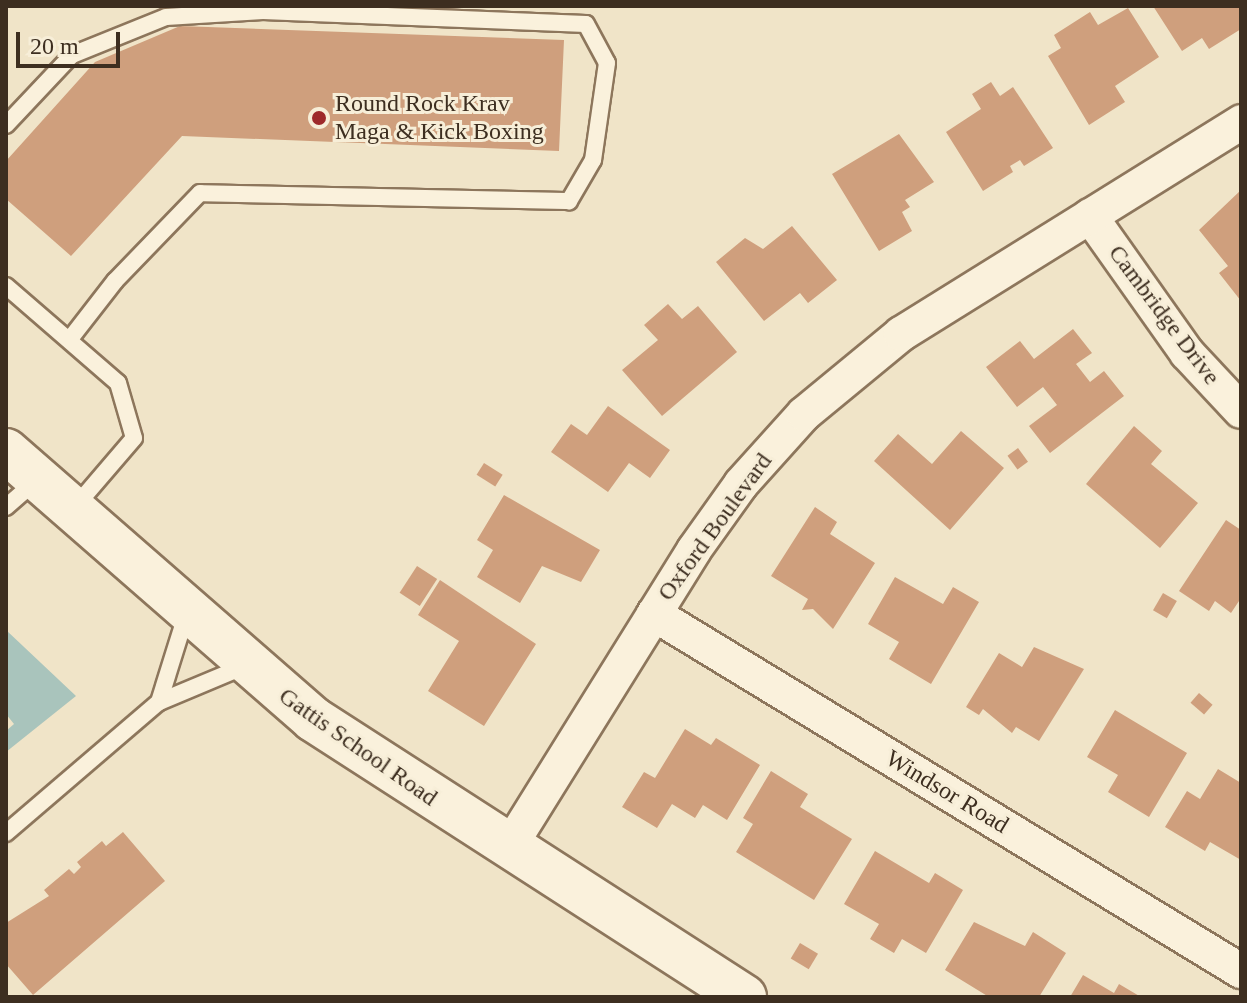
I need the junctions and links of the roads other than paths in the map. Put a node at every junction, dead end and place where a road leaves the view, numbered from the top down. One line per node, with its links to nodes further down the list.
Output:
1 (1241, 122): 3 (street, Oxford Boulevard)
2 (6, 125): 5 (lane)
3 (1090, 216): 6 (street, Cambridge Drive); 11 (street, Oxford Boulevard)
4 (6, 286): 5 (lane)
5 (70, 339): 9 (lane)
6 (1241, 411)
7 (22, 465): 8 (lane); 9 (main road, Gattis School Road)
8 (6, 507)
9 (73, 510): 10 (main road, Gattis School Road)
10 (188, 611): 12 (main road, Gattis School Road); 13 (lane)
11 (654, 614): 15 (street, Oxford Boulevard); 16 (street, Windsor Road)
12 (245, 666): 13 (lane); 15 (main road, Gattis School Road)
13 (159, 702): 14 (lane)
14 (6, 833)
15 (508, 849): 17 (main road, Gattis School Road)
16 (1241, 971)
17 (744, 997)

